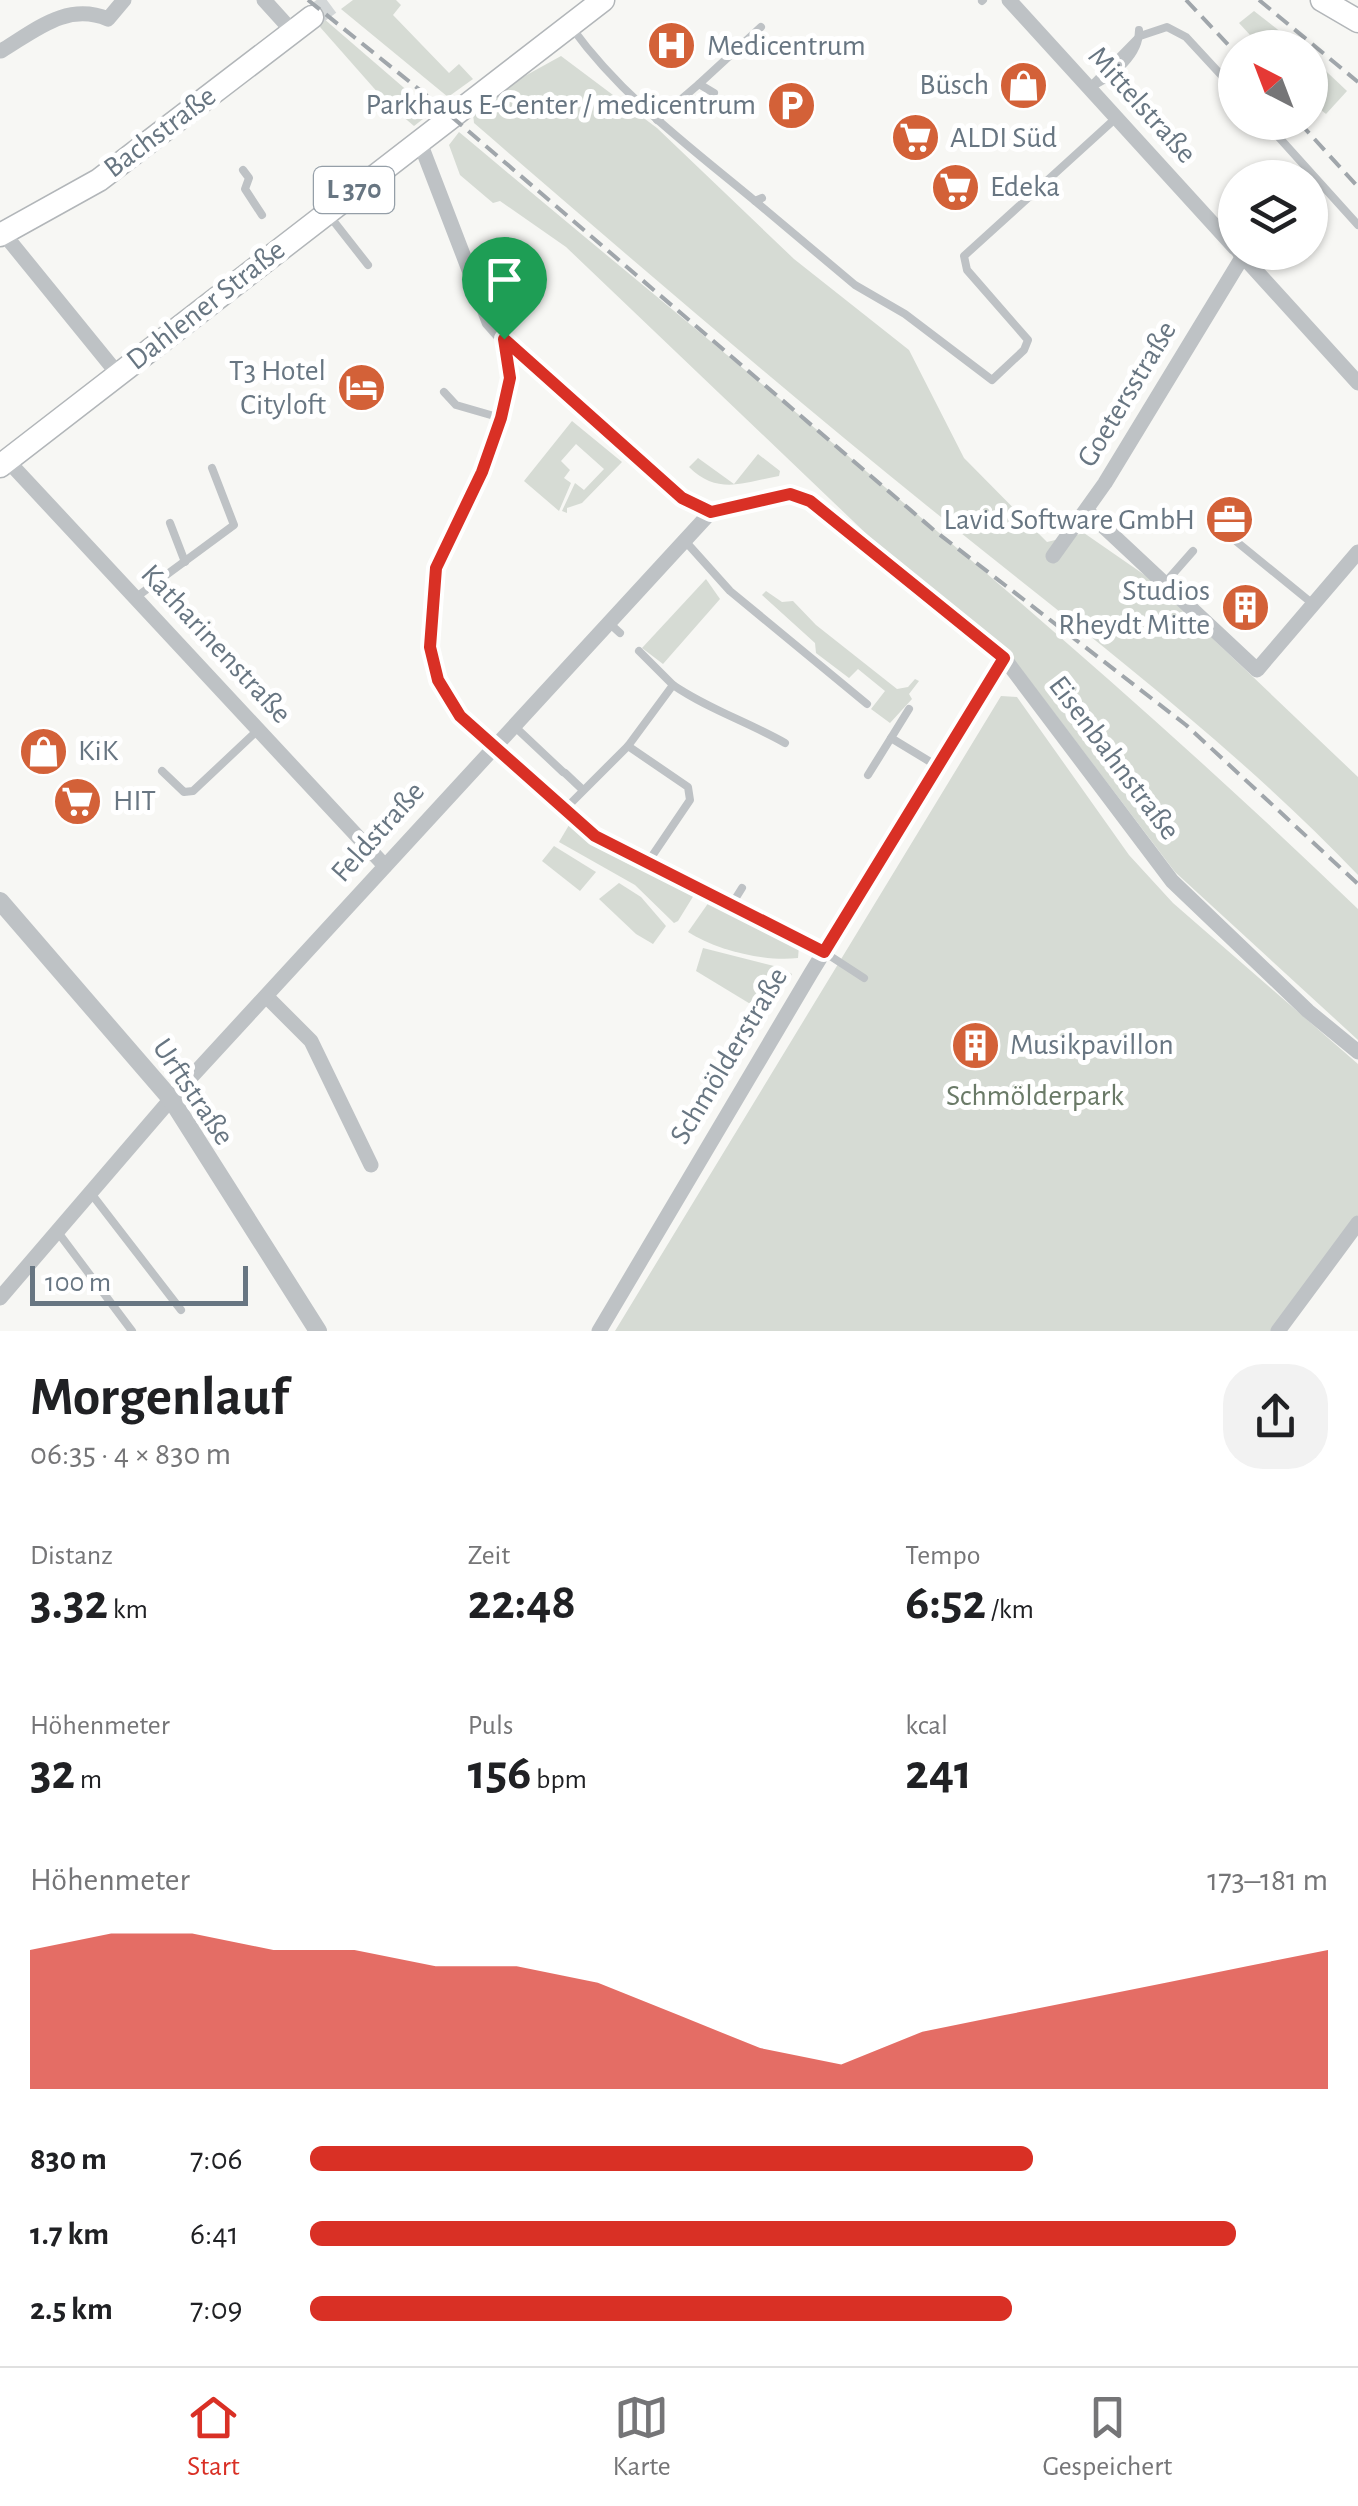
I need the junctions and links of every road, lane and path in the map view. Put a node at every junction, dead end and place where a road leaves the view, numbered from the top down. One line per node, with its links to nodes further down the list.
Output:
1 (124, 0): 11 (street)
2 (264, 0): 10 (street)
3 (604, 0): 8 (main road, Dahlener Straße / L 370)
4 (1009, 0): 14 (street, Mittelstraße)
5 (1322, 0): 7 (main road)
6 (312, 17): 10 (main road, Bachstraße)
7 (1358, 20)
8 (570, 25): 17 (lane); 18 (main road, Dahlener Straße / L 370)
9 (761, 27): 13 (lane)
10 (293, 32): 25 (main road, Bachstraße)
11 (1, 51)
12 (1218, 72): 14 (lane)
13 (699, 84): 15 (lane); 17 (lane)
14 (1089, 88): 16 (street, Mittelstraße)
15 (714, 94)
16 (1116, 118): 17 (lane); 24 (street, Mittelstraße)
17 (657, 120)
18 (419, 140): 21 (main road, Dahlener Straße / L 370); 31 (street)
19 (1281, 140): 23 (lane)
20 (243, 170): 22 (lane)
21 (326, 211): 26 (lane); 32 (main road, Dahlener Straße / L 370)
22 (262, 215)
23 (1358, 224)
24 (1218, 229)
25 (2, 234): 32 (street)
26 (353, 246): 27 (lane); 28 (lane)
27 (344, 253)
28 (368, 265)
29 (1228, 270): 39 (street, Goetersstraße)
30 (1255, 270): 33 (street, Mittelstraße)
31 (504, 339): 35 (street); 38 (street)
32 (117, 373): 36 (main road, Dahlener Straße / L 370)
33 (1358, 383)
34 (444, 392): 35 (lane)
35 (501, 418): 60 (street)
36 (4, 463): 48 (street, Katharinenstraße)
37 (212, 468): 46 (lane)
38 (711, 512): 41 (street, Feldstraße); 51 (street, Eisenbahnstraße)
39 (1087, 512): 45 (street, Goetersstraße); 47 (street)
40 (170, 523): 46 (lane)
41 (686, 542): 53 (lane); 55 (street, Feldstraße)
42 (1236, 542): 49 (lane)
43 (1193, 551): 47 (lane)
44 (1358, 552): 49 (street)
45 (1053, 556)
46 (186, 562): 48 (lane)
47 (1164, 584): 49 (street)
48 (136, 598): 56 (street, Katharinenstraße)
49 (1313, 604)
50 (639, 651): 52 (lane)
51 (1004, 658): 61 (street, Schmölderstraße); 74 (street, Eisenbahnstraße)
52 (673, 685): 58 (lane); 59 (lane)
53 (867, 704)
54 (908, 710): 57 (lane)
55 (512, 725): 60 (street, Feldstraße); 64 (lane)
56 (258, 730): 62 (lane); 67 (street, Katharinenstraße)
57 (891, 738): 61 (lane); 63 (lane)
58 (785, 743)
59 (628, 746): 64 (lane); 66 (lane)
60 (491, 747): 65 (street); 67 (street, Feldstraße)
61 (937, 766): 71 (street, Schmölderstraße)
62 (162, 771)
63 (868, 774)
64 (584, 790): 65 (lane)
65 (563, 811): 66 (street)
66 (648, 862): 70 (street)
67 (385, 866): 73 (street, Feldstraße)
68 (742, 888): 70 (lane)
69 (0, 901): 75 (street, Urftstraße)
70 (732, 904): 71 (street)
71 (824, 952): 72 (lane); 87 (street, Schmölderstraße)
72 (864, 978)
73 (268, 998): 75 (street, Feldstraße); 76 (street)
74 (1358, 1052)
75 (172, 1099): 77 (street, Feldstraße); 86 (street, Urftstraße)
76 (370, 1165)
77 (90, 1192): 79 (street, Feldstraße); 84 (lane)
78 (1358, 1223): 80 (street)
79 (56, 1231): 83 (street, Feldstraße); 85 (lane)
80 (1343, 1243): 81 (street); 88 (street)
81 (1358, 1254)
82 (0, 1272): 83 (street)
83 (6, 1291)
84 (182, 1310)
85 (132, 1331)
86 (318, 1331)
87 (599, 1331)
88 (1278, 1331)

